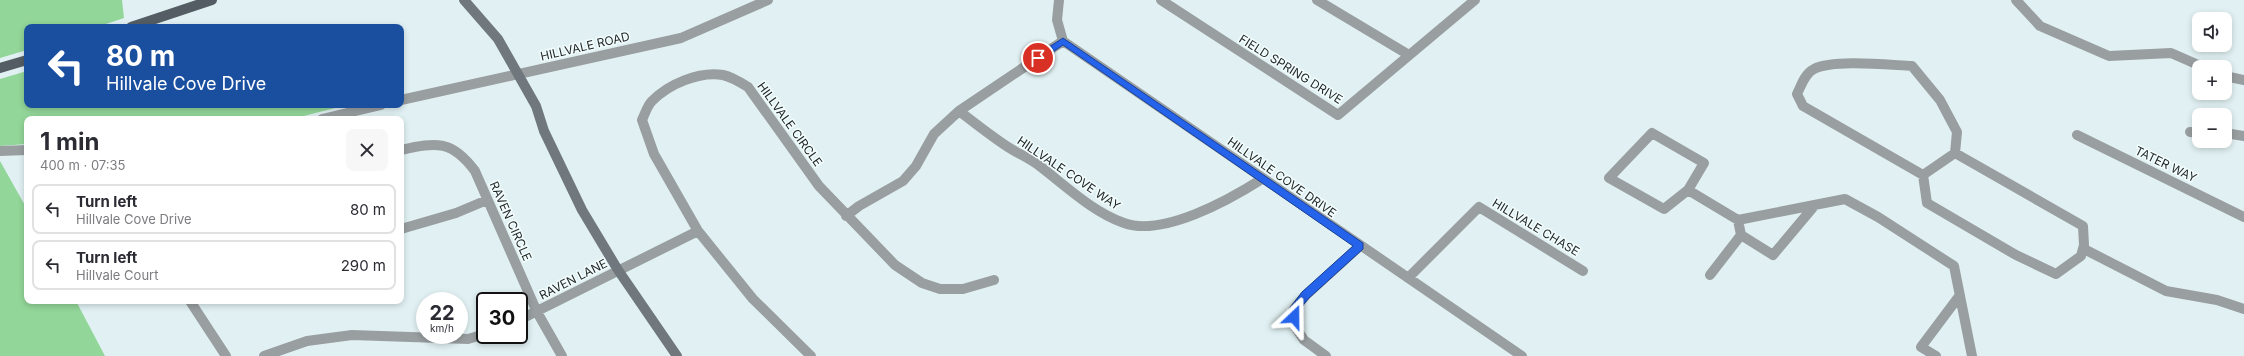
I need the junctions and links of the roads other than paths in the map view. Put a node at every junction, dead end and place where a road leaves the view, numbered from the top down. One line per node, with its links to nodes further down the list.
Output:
1 (212, 0): 9 (main road)
2 (464, 0): 15 (main road)
3 (768, 0): 15 (street, HILLVALE ROAD)
4 (1059, 0): 10 (street)
5 (1161, 0): 11 (street, FIELD SPRING DRIVE)
6 (1317, 0): 11 (street)
7 (1474, 0): 11 (street, FIELD SPRING DRIVE)
8 (2016, 0): 13 (street)
9 (140, 24)
10 (1063, 41): 20 (street); 30 (street, HILLVALE COVE DRIVE)
11 (1409, 55)
12 (24, 61): 14 (main road)
13 (2192, 62)
14 (0, 68)
15 (518, 75): 18 (street, HILLVALE ROAD); 42 (main road)
16 (2232, 77): 17 (street)
17 (2244, 80)
18 (404, 99)
19 (368, 108): 21 (street)
20 (959, 111): 30 (street, HILLVALE COVE WAY); 34 (street)
21 (335, 116)
22 (2077, 134): 35 (street, TATER WAY)
23 (2232, 134): 24 (street)
24 (2244, 136)
25 (404, 149): 32 (street, RAVEN CIRCLE)
26 (24, 150): 27 (street)
27 (0, 151)
28 (1955, 153): 29 (street); 29 (street); 41 (street)
29 (1923, 175): 41 (street)
30 (1262, 179): 40 (street, HILLVALE COVE DRIVE)
31 (1688, 190): 31 (street); 36 (street)
32 (486, 200): 37 (street); 50 (street, RAVEN CIRCLE)
33 (1815, 205): 36 (street); 39 (street); 47 (street)
34 (846, 216): 38 (street, HILLVALE CIRCLE); 46 (street, HILLVALE CIRCLE)
35 (2244, 218)
36 (1738, 220): 39 (street)
37 (404, 228)
38 (698, 231): 42 (street, RAVEN LANE); 57 (street, HILLVALE CIRCLE)
39 (1741, 235): 44 (street)
40 (1360, 246): 45 (street, HILLVALE COVE DRIVE); 58 (street)
41 (2086, 250): 49 (street)
42 (618, 270): 50 (street, RAVEN LANE); 56 (main road)
43 (1584, 271): 45 (street, HILLVALE CHASE)
44 (1710, 274)
45 (1408, 278): 59 (street, HILLVALE COVE DRIVE)
46 (994, 280)
47 (1960, 295): 60 (street); 61 (street)
48 (192, 304): 53 (street)
49 (2244, 308)
50 (537, 312): 51 (street, RAVEN LANE); 55 (street, RAVEN CIRCLE)
51 (528, 316)
52 (476, 337): 54 (street)
53 (226, 356)
54 (264, 356)
55 (562, 356)
56 (677, 356)
57 (811, 356)
58 (1326, 356)
59 (1522, 356)
60 (1936, 356)
61 (1972, 356)

